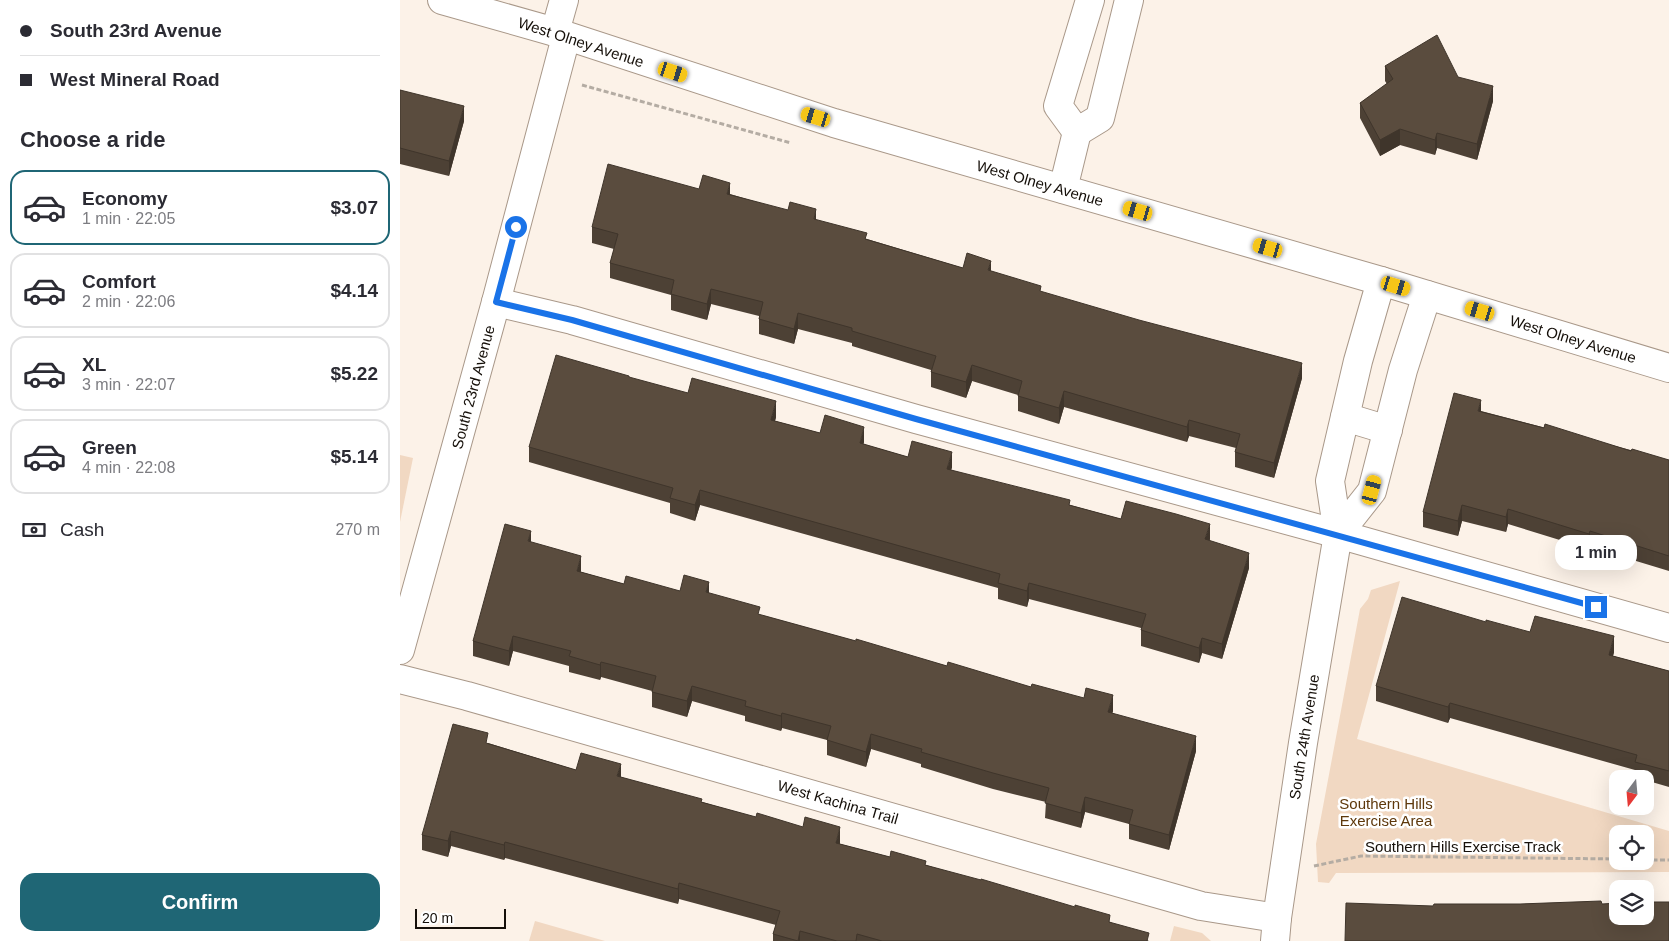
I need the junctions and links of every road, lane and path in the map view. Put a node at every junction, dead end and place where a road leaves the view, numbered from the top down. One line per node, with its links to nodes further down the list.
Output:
1 (442, 0): 5 (street, West Olney Avenue)
2 (564, 0): 5 (street, South 23rd Avenue)
3 (1090, 0): 6 (street)
4 (1129, 0): 7 (street)
5 (560, 35): 9 (street, West Olney Avenue); 12 (street, South 23rd Avenue)
6 (1078, 41): 7 (street); 8 (street)
7 (1116, 51): 8 (street)
8 (1077, 132): 9 (street)
9 (1063, 189): 10 (street, West Olney Avenue)
10 (1381, 281): 11 (street, West Olney Avenue); 14 (street, South 24th Avenue)
11 (1427, 295): 13 (street, West Olney Avenue); 15 (street, South 24th Avenue)
12 (496, 302): 16 (street); 18 (street, South 23rd Avenue)
13 (1669, 368)
14 (1345, 417): 15 (street); 16 (street, South 24th Avenue)
15 (1388, 430): 16 (street, South 24th Avenue)
16 (1338, 534): 17 (street); 24 (street, South 24th Avenue)
17 (1669, 628)
18 (400, 650)
19 (400, 678): 24 (street, West Kachina Trail)
20 (1609, 859): 23 (path, Southern Hills Exercise Track)
21 (1654, 860): 22 (path)
22 (1669, 860)
23 (1309, 871)
24 (1276, 929)

